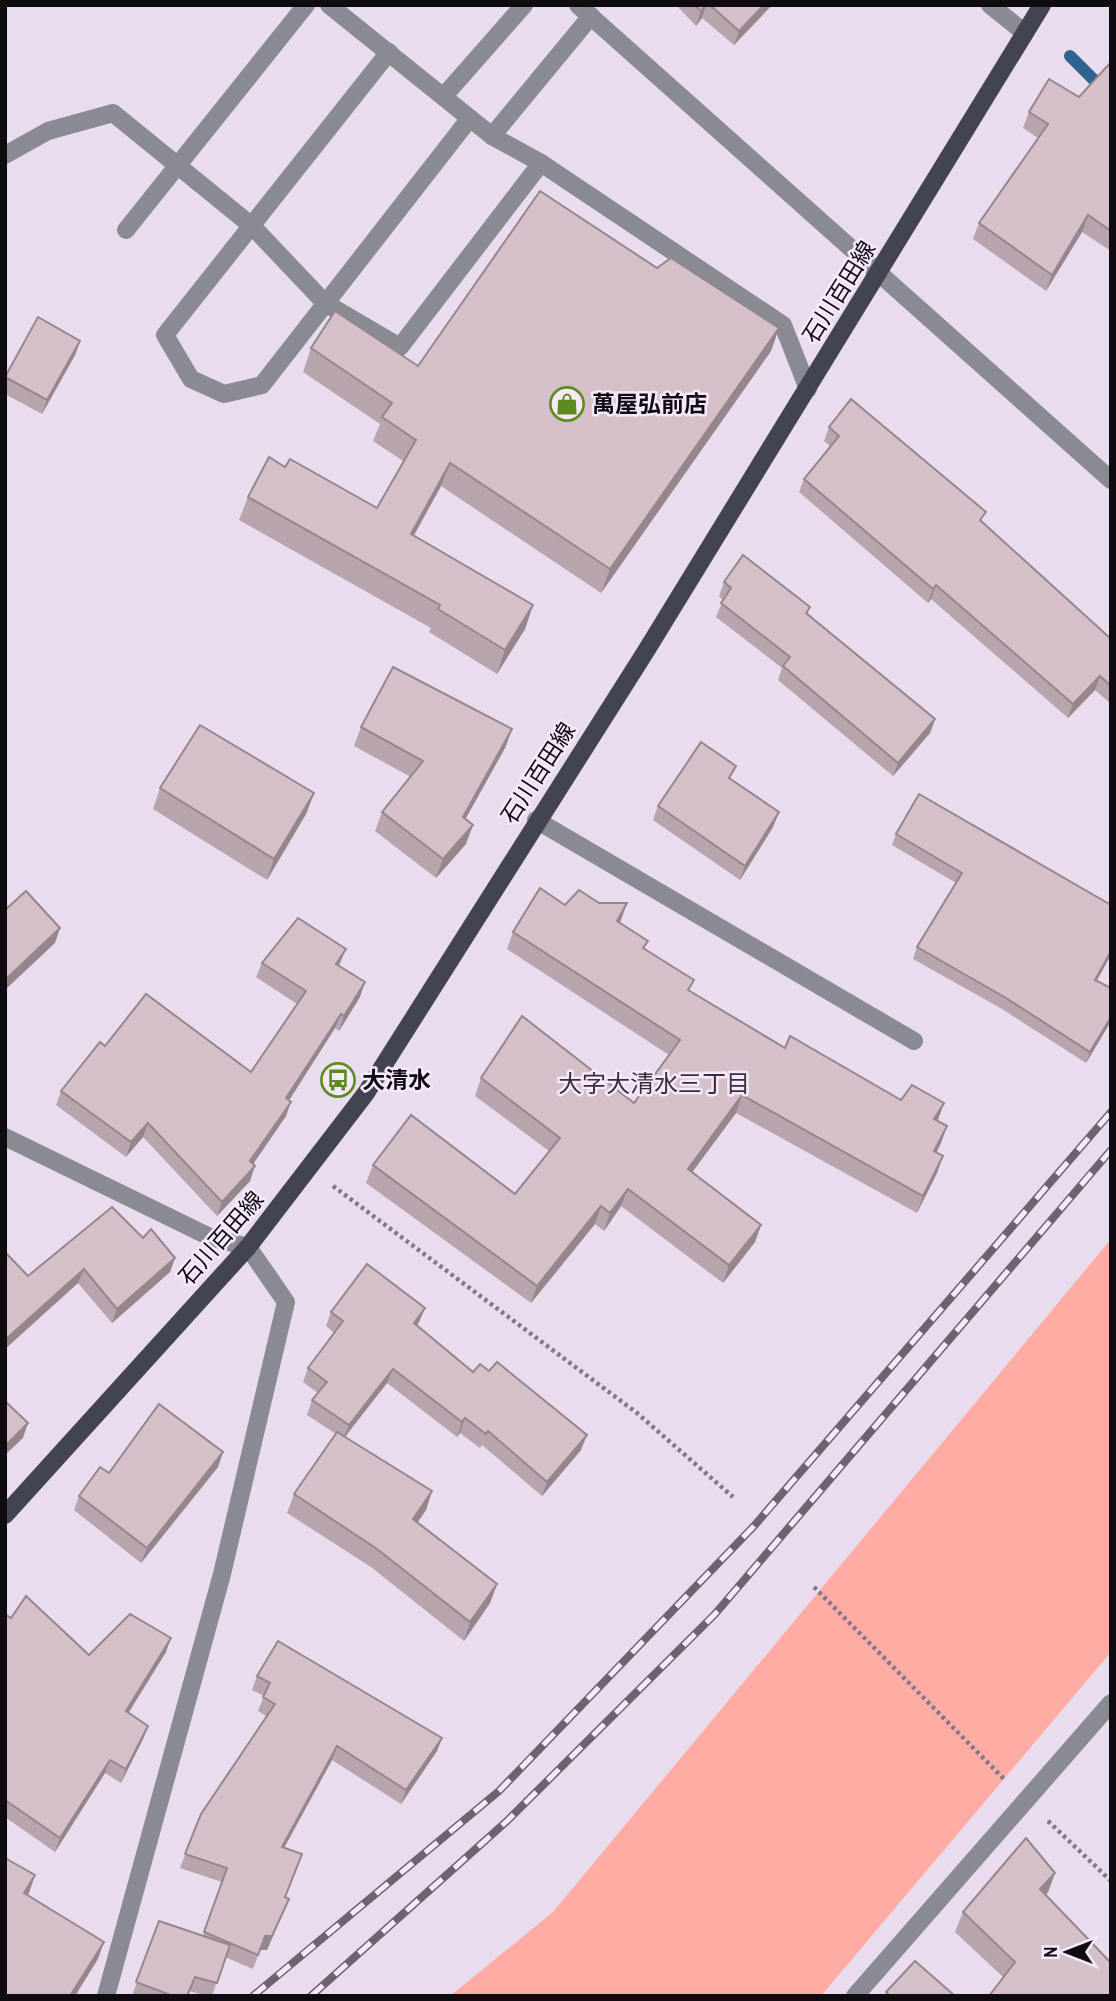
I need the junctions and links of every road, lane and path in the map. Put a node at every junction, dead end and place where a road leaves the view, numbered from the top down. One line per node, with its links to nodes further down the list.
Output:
1 (306, 5): 14 (street)
2 (329, 5): 8 (street)
3 (524, 5): 9 (street)
4 (990, 5): 7 (street)
5 (1042, 5): 7 (main road, 石川百田線)
6 (584, 11): 11 (street); 17 (street)
7 (1025, 33): 17 (main road, 石川百田線)
8 (388, 52): 9 (street); 15 (street)
9 (444, 96): 10 (street)
10 (470, 118): 11 (street); 18 (street)
11 (492, 135): 13 (street)
12 (5, 155): 14 (street)
13 (541, 163): 18 (street); 19 (street)
14 (176, 167): 15 (street); 16 (street)
15 (252, 226): 18 (street); 18 (street)
16 (126, 230)
17 (880, 274): 19 (main road, 石川百田線); 20 (street)
18 (326, 303)
19 (808, 388): 21 (main road, 石川百田線)
20 (1111, 480)
21 (536, 820): 22 (street); 24 (main road, 石川百田線)
22 (914, 1041)
23 (5, 1137): 25 (street)
24 (310, 1168): 25 (main road, 石川百田線); 26 (path)
25 (248, 1247): 27 (main road, 石川百田線); 32 (street)
26 (733, 1497)
27 (5, 1515)
28 (814, 1587): 30 (path)
29 (1111, 1703): 30 (street)
30 (1026, 1800): 31 (path); 33 (street)
31 (1111, 1881)
32 (106, 1996)
33 (856, 1996)

